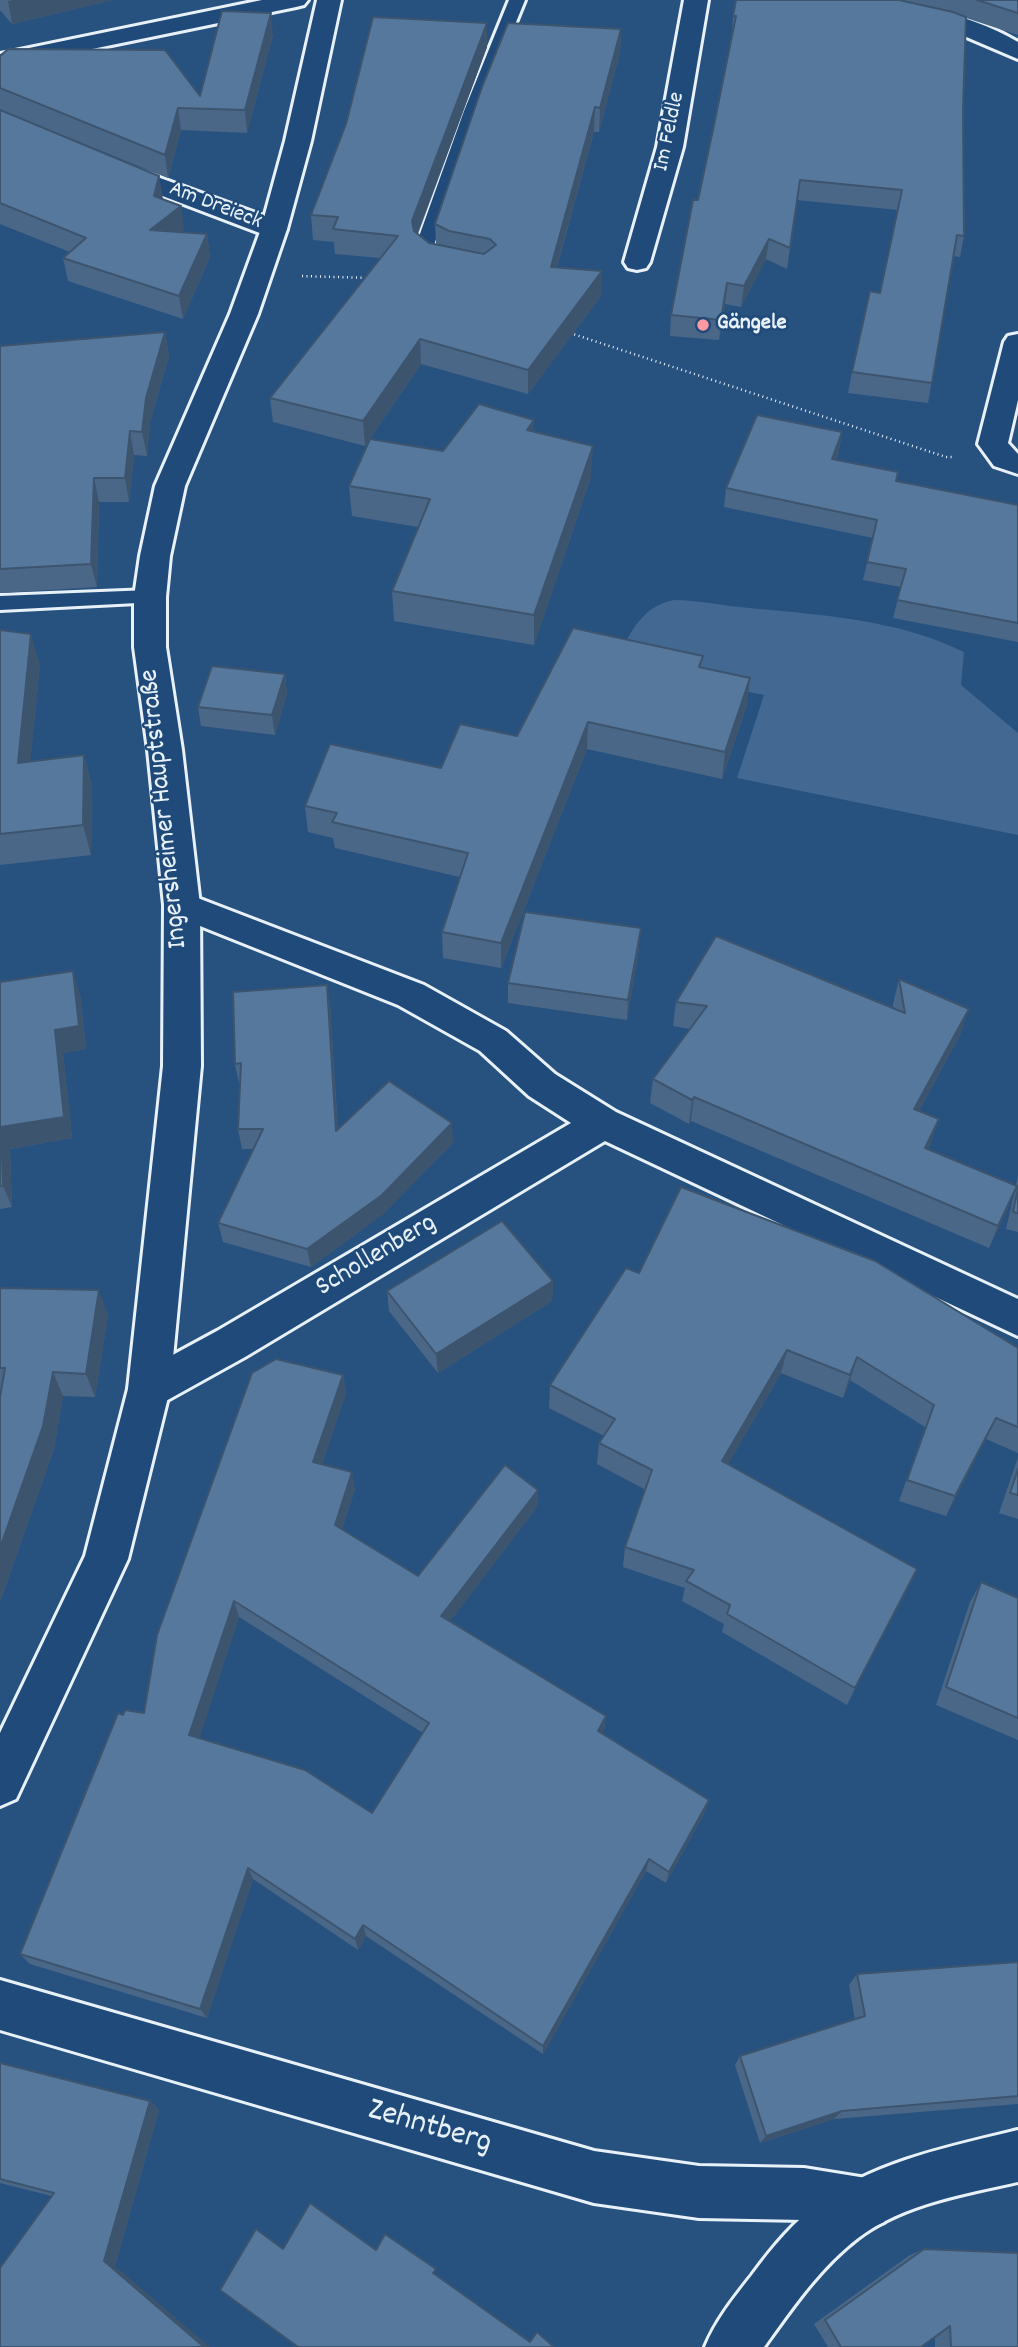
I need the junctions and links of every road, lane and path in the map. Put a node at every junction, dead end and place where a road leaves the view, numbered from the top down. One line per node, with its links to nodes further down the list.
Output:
1 (296, 0): 7 (street)
2 (329, 0): 9 (street, Ingersheimer Hauptstraße)
3 (517, 0): 11 (lane)
4 (696, 0): 10 (street, Im Feldle)
5 (847, 0): 6 (street)
6 (1018, 52)
7 (0, 61)
8 (89, 158): 9 (street, Am Dreieck)
9 (274, 229): 12 (street, Ingersheimer Hauptstraße)
10 (637, 262)
11 (462, 268)
12 (259, 273): 13 (path); 17 (street, Ingersheimer Hauptstraße)
13 (378, 278)
14 (559, 330): 16 (path)
15 (1018, 342): 16 (street)
16 (1007, 459)
17 (150, 597): 18 (lane); 19 (street, Ingersheimer Hauptstraße)
18 (0, 603)
19 (182, 905): 20 (street); 22 (street, Ingersheimer Hauptstraße)
20 (603, 1123): 21 (street); 22 (street, Schollenberg)
21 (1018, 1318)
22 (149, 1389): 23 (street, Ingersheimer Hauptstraße)
23 (0, 1783)
24 (0, 2005): 26 (street, Zehntberg)
25 (1018, 2157): 26 (street)
26 (866, 2204): 27 (street)
27 (732, 2347)

